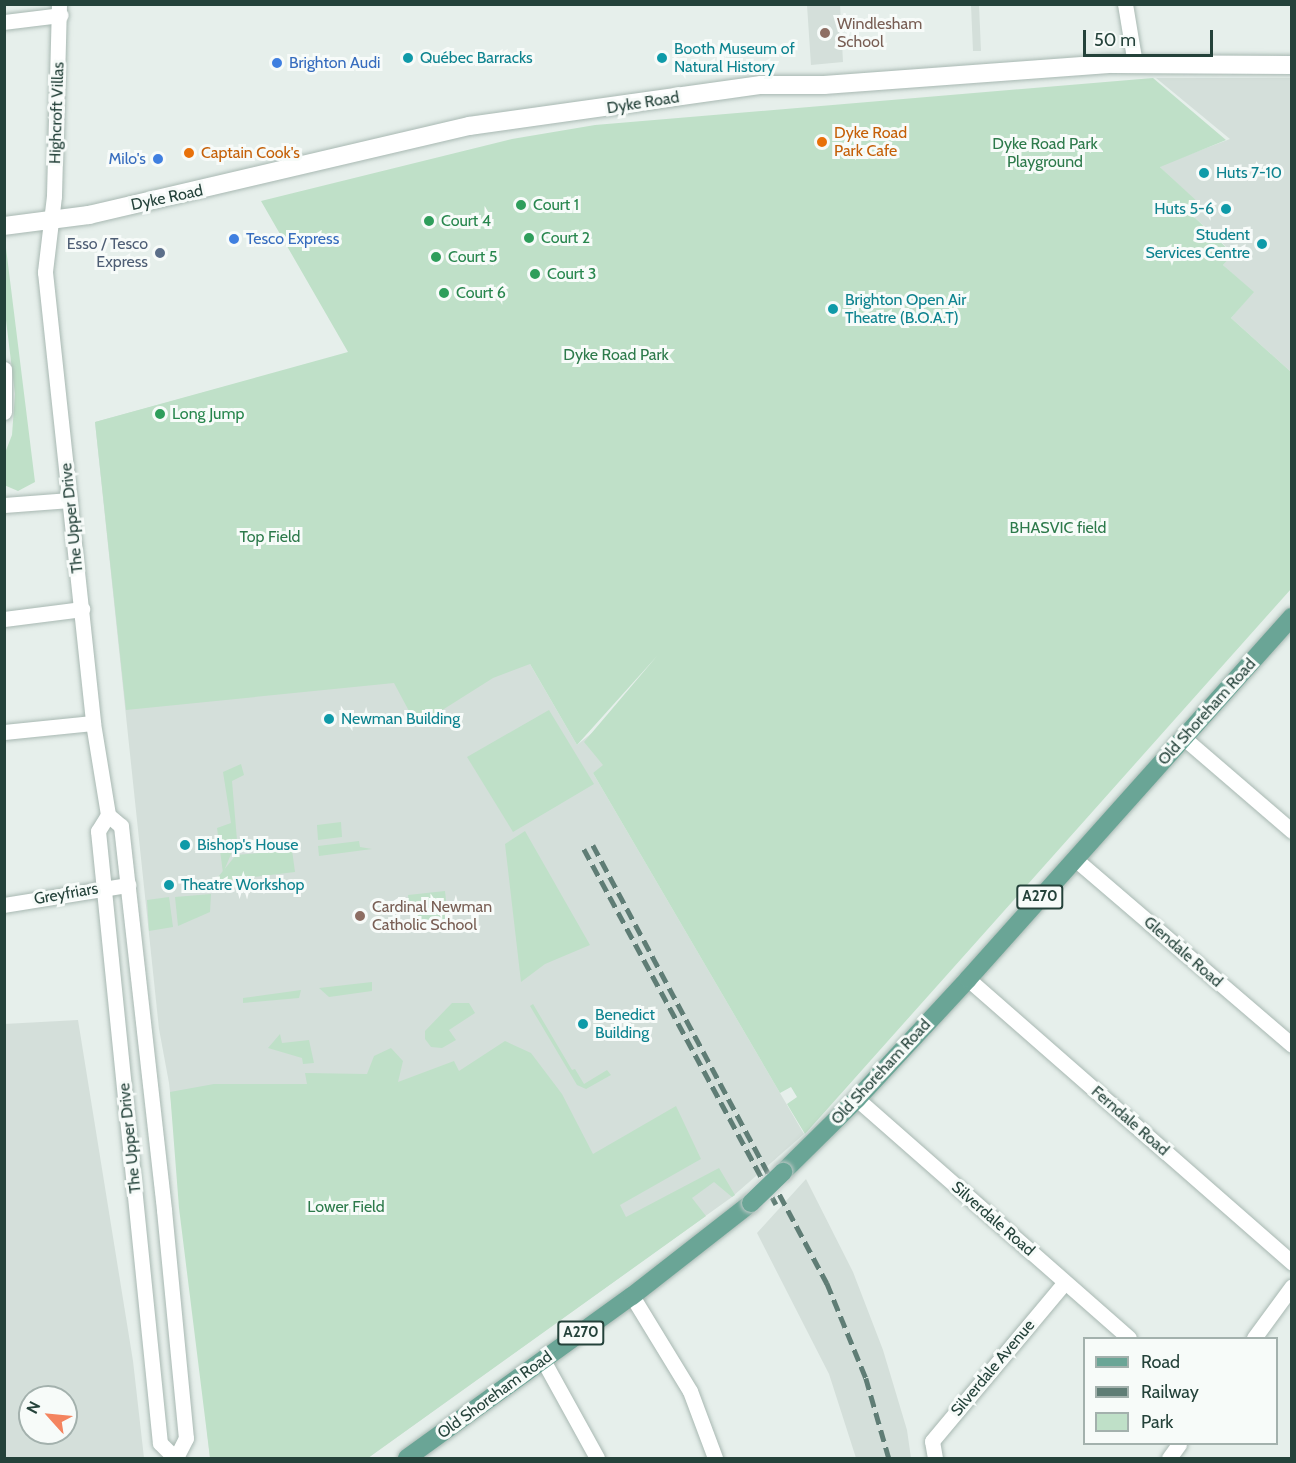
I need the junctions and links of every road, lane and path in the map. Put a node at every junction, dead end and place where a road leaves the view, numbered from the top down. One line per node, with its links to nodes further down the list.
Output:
1 (1125, 4): 4 (street)
2 (60, 10): 3 (street); 6 (street, Highcroft Villas)
3 (4, 22)
4 (1135, 64): 5 (street, Dyke Road); 6 (street, Dyke Road)
5 (1292, 65)
6 (52, 222): 7 (street, Dyke Road); 10 (street, The Upper Drive)
7 (4, 226)
8 (4, 369): 9 (street)
9 (4, 412)
10 (70, 500): 11 (street); 12 (street, The Upper Drive)
11 (4, 505)
12 (82, 609): 14 (street); 15 (street, The Upper Drive)
13 (1292, 617): 17 (main road, Old Shoreham Road / A270)
14 (4, 619)
15 (93, 723): 16 (street); 18 (street, The Upper Drive)
16 (4, 732)
17 (1185, 739): 19 (street); 20 (main road, Old Shoreham Road / A270)
18 (108, 814): 21 (street, The Upper Drive); 22 (street, The Upper Drive)
19 (1292, 831)
20 (1075, 859): 24 (main road, Old Shoreham Road / A270); 25 (street, Glendale Road)
21 (128, 885): 22 (street, Greyfriars); 35 (street, The Upper Drive)
22 (104, 888): 23 (street, Greyfriars); 35 (street, The Upper Drive)
23 (4, 905)
24 (968, 979): 26 (main road, Old Shoreham Road / A270); 27 (street, Ferndale Road)
25 (1292, 1045)
26 (858, 1100): 28 (street, Silverdale Road); 30 (main road, Old Shoreham Road / A270, bridge)
27 (1292, 1263)
28 (1065, 1282): 31 (street, Silverdale Road); 39 (street, Silverdale Avenue)
29 (1292, 1286): 32 (street)
30 (632, 1296): 33 (main road, Old Shoreham Road / A270); 38 (street)
31 (1128, 1337)
32 (1255, 1337)
33 (543, 1359): 36 (main road, Old Shoreham Road / A270); 37 (street)
34 (1178, 1445): 40 (street)
35 (176, 1458)
36 (407, 1458)
37 (597, 1458)
38 (715, 1458)
39 (934, 1458)
40 (1169, 1458)

